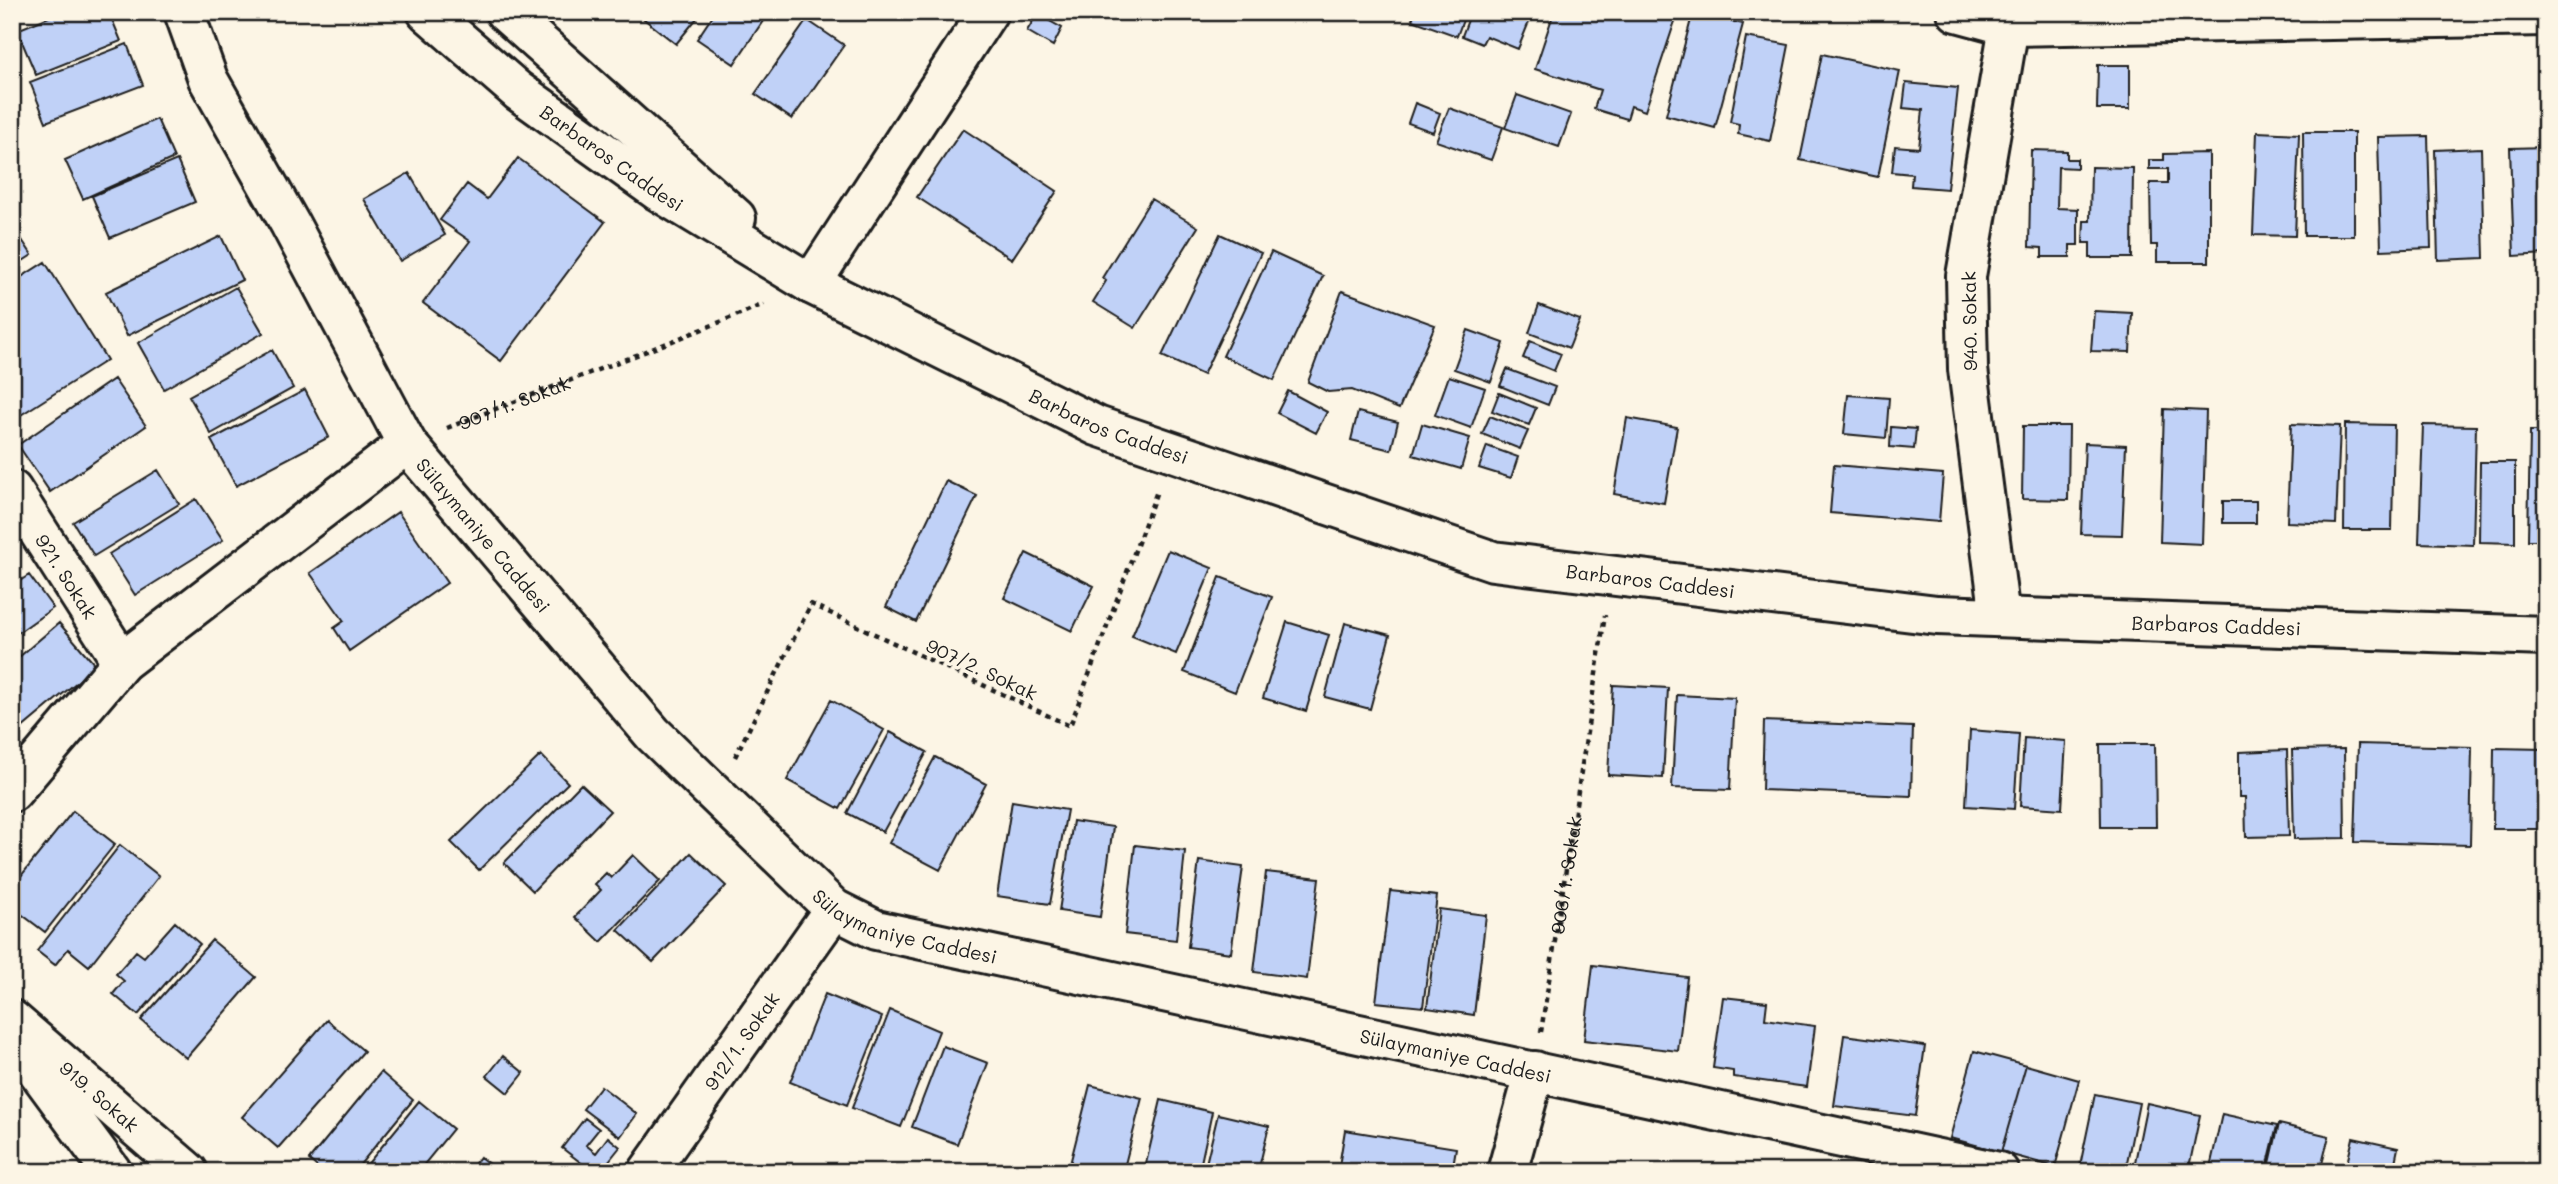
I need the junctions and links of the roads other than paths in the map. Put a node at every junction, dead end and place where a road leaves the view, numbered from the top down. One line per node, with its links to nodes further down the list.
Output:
1 (184, 12): 10 (street, Sülaymaniye Caddesi)
2 (211, 12): 10 (street)
3 (427, 12): 11 (street, Barbaros Caddesi)
4 (505, 12): 11 (street, Barbaros Caddesi)
5 (988, 12): 11 (street)
6 (1957, 12): 9 (street)
7 (2546, 16): 8 (street)
8 (2054, 19): 9 (street)
9 (2009, 26): 14 (street, 940. Sokak)
10 (208, 79): 12 (street, Sülaymaniye Caddesi)
11 (811, 284): 14 (street, Barbaros Caddesi)
12 (407, 444): 16 (street); 18 (street, Sülaymaniye Caddesi)
13 (12, 490): 16 (street, 921. Sokak)
14 (2000, 617): 15 (street, Barbaros Caddesi)
15 (2546, 636)
16 (122, 662): 17 (street)
17 (12, 792)
18 (834, 909): 21 (street, Sülaymaniye Caddesi); 24 (street, 912/1. Sokak)
19 (12, 1020): 23 (street, 919. Sokak)
20 (12, 1036): 22 (street, 919. Sokak)
21 (1535, 1071): 25 (street); 26 (street, Sülaymaniye Caddesi)
22 (112, 1172)
23 (188, 1172)
24 (648, 1172)
25 (1507, 1172)
26 (1999, 1172)

